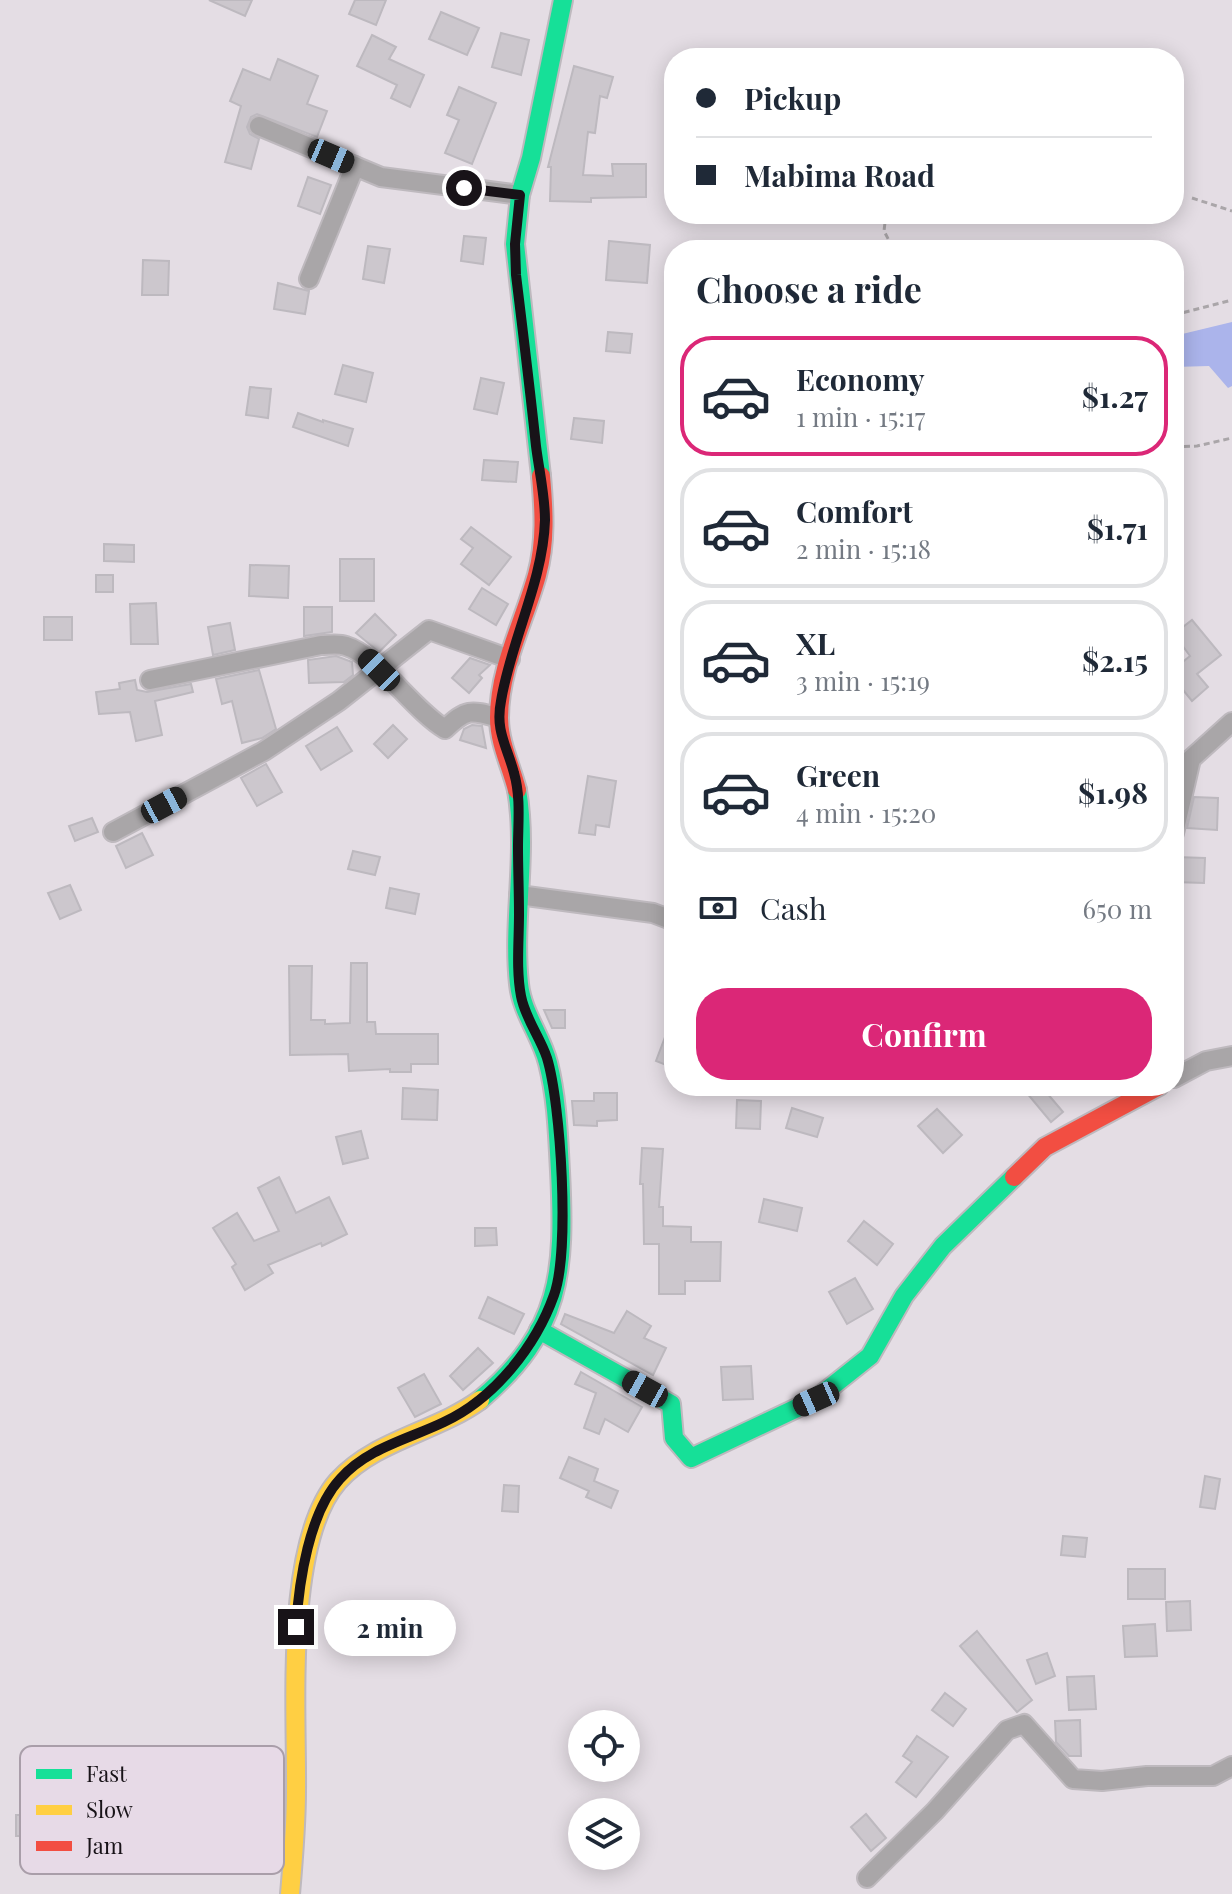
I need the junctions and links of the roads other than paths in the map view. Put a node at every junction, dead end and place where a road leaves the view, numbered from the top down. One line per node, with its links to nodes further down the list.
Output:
1 (563, 0): 4 (main road)
2 (259, 126): 3 (street)
3 (355, 166): 4 (street); 5 (street)
4 (520, 195): 6 (main road)
5 (309, 279)
6 (510, 659): 7 (street); 9 (main road)
7 (379, 670): 8 (street); 9 (street); 12 (street)
8 (150, 680)
9 (499, 718): 13 (main road)
10 (1232, 722): 11 (street)
11 (1184, 754)
12 (113, 832)
13 (519, 895): 14 (street); 18 (main road)
14 (664, 917)
15 (1232, 1056): 16 (street)
16 (1184, 1073)
17 (1140, 1096): 18 (main road)
18 (539, 1330): 21 (main road)
19 (1232, 1766): 20 (street)
20 (867, 1878)
21 (290, 1894)

